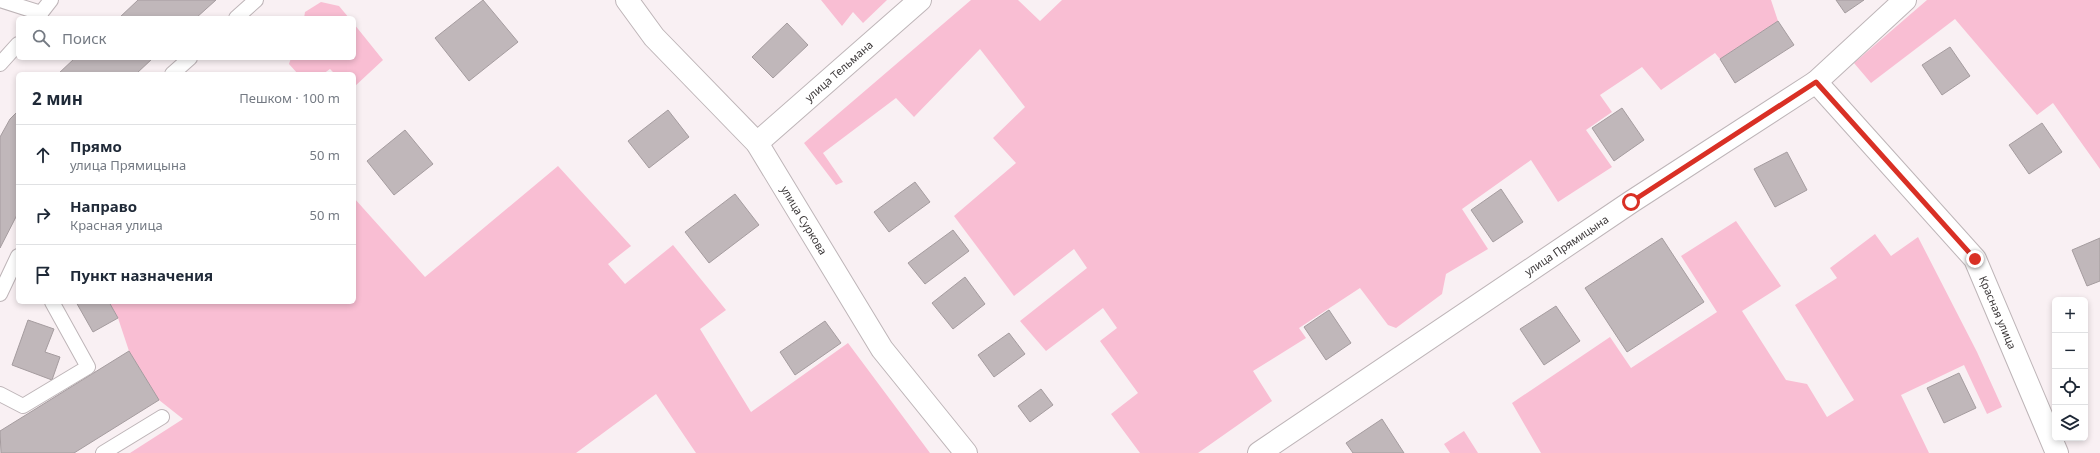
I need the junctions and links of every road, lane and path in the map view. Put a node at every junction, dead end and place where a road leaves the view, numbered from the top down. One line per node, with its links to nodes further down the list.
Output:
1 (0, 0): 7 (lane)
2 (51, 0): 7 (lane)
3 (256, 0): 8 (lane)
4 (627, 0): 14 (street, улица Суркова)
5 (920, 0): 14 (street, улица Тельмана)
6 (1905, 0): 13 (street, улица Прямицына)
7 (39, 15)
8 (238, 16)
9 (16, 46): 11 (lane)
10 (188, 60): 12 (lane)
11 (0, 64)
12 (174, 72)
13 (1816, 82): 22 (street, улица Прямицына); 23 (street, Красная улица)
14 (757, 143): 21 (street, улица Суркова)
15 (14, 275): 16 (lane)
16 (0, 294)
17 (53, 304): 18 (lane)
18 (0, 394)
19 (162, 417): 20 (lane)
20 (102, 453)
21 (966, 453)
22 (1259, 453)
23 (2057, 453)

